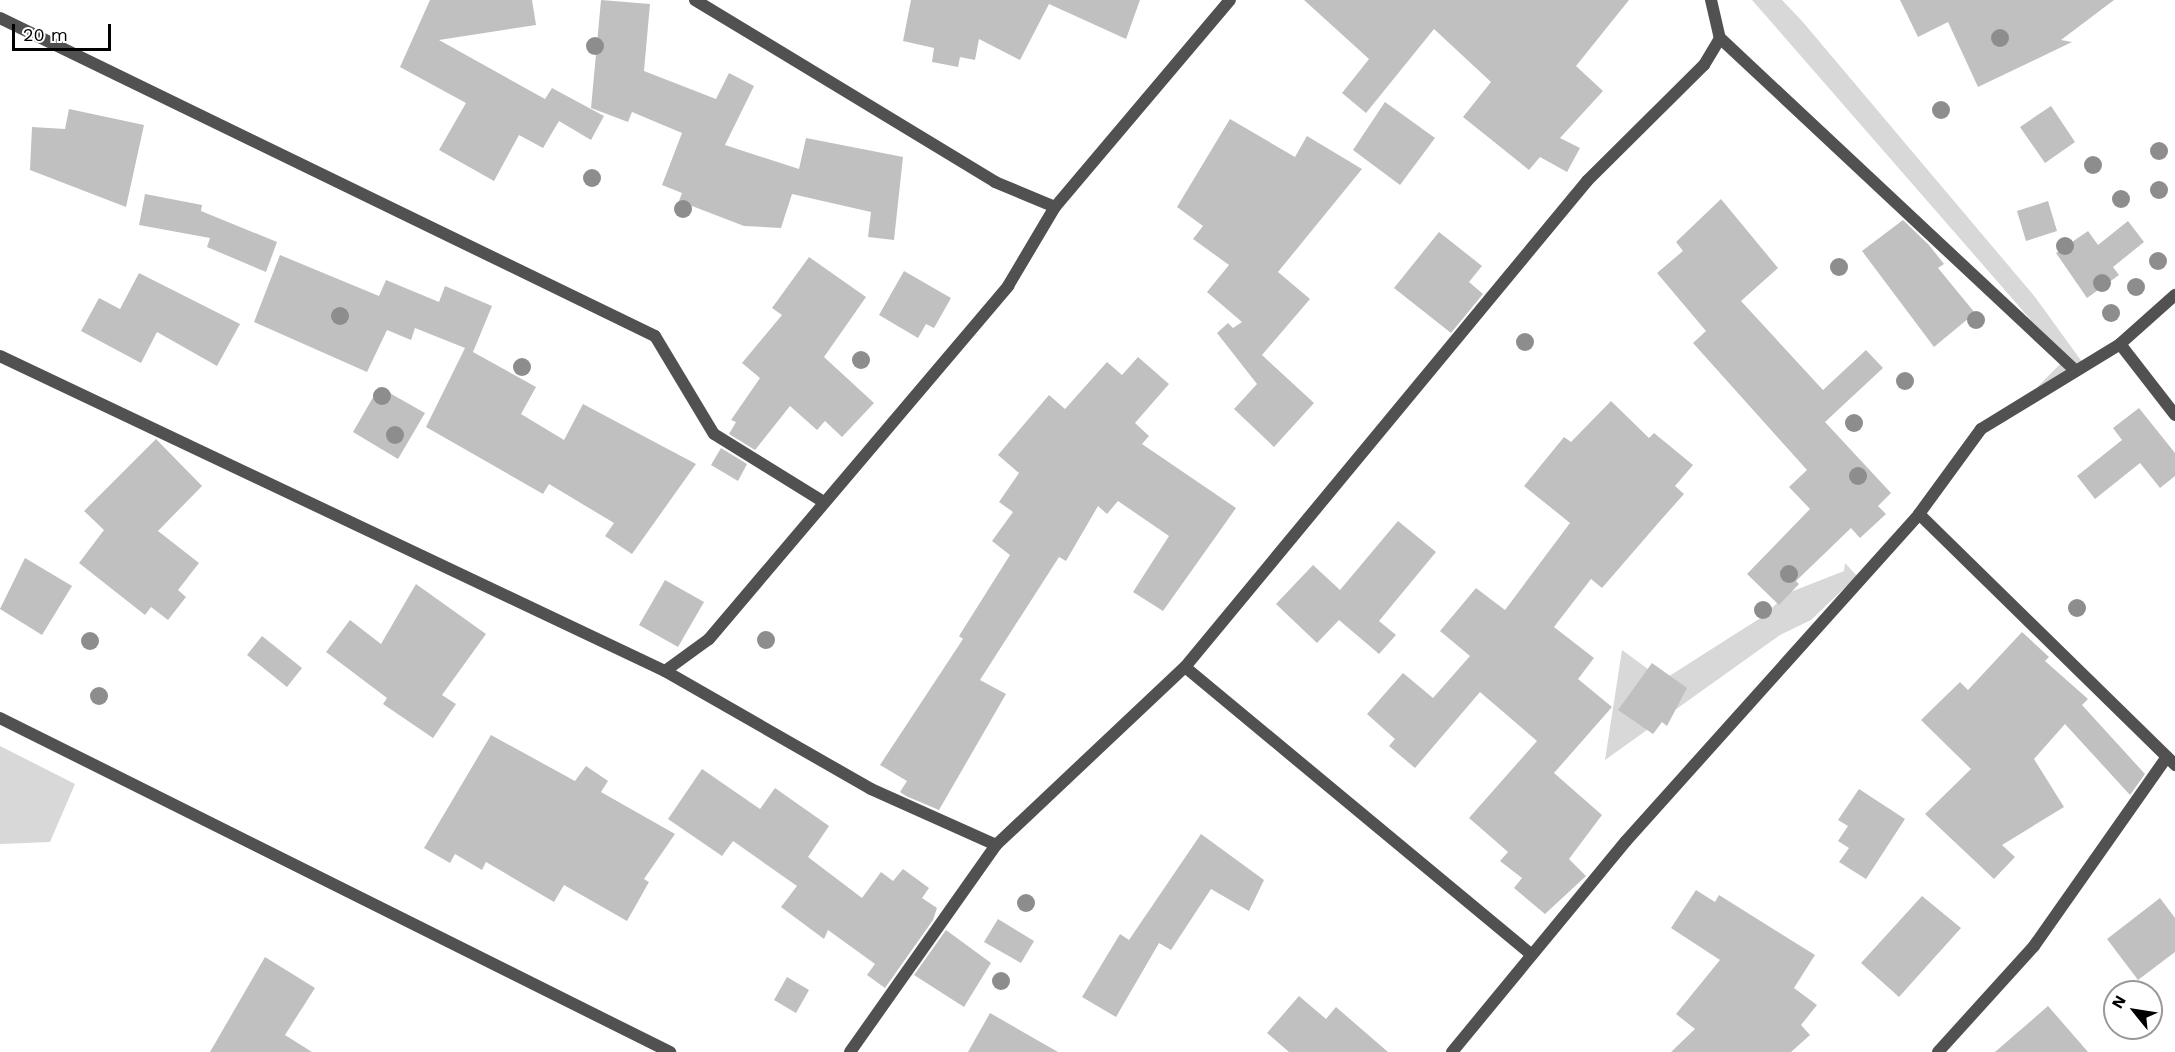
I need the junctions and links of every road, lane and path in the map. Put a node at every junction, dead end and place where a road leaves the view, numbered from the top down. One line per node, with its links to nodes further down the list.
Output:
1 (695, 0): 6 (street)
2 (1230, 0): 6 (street)
3 (1711, 0): 5 (street)
4 (0, 18): 12 (street)
5 (1720, 38): 10 (street); 14 (street)
6 (1055, 207): 12 (street)
7 (2175, 295): 8 (street)
8 (2120, 344): 10 (street); 11 (street)
9 (0, 356): 15 (street)
10 (2074, 369): 13 (street)
11 (2175, 415)
12 (822, 501): 15 (street)
13 (1920, 514): 17 (street); 19 (street)
14 (1185, 667): 18 (street); 19 (street)
15 (665, 671): 18 (street)
16 (0, 718): 20 (street)
17 (2171, 761): 23 (street)
18 (996, 845): 21 (street)
19 (1530, 953): 22 (street)
20 (670, 1052)
21 (850, 1052)
22 (1452, 1052)
23 (1938, 1052)

